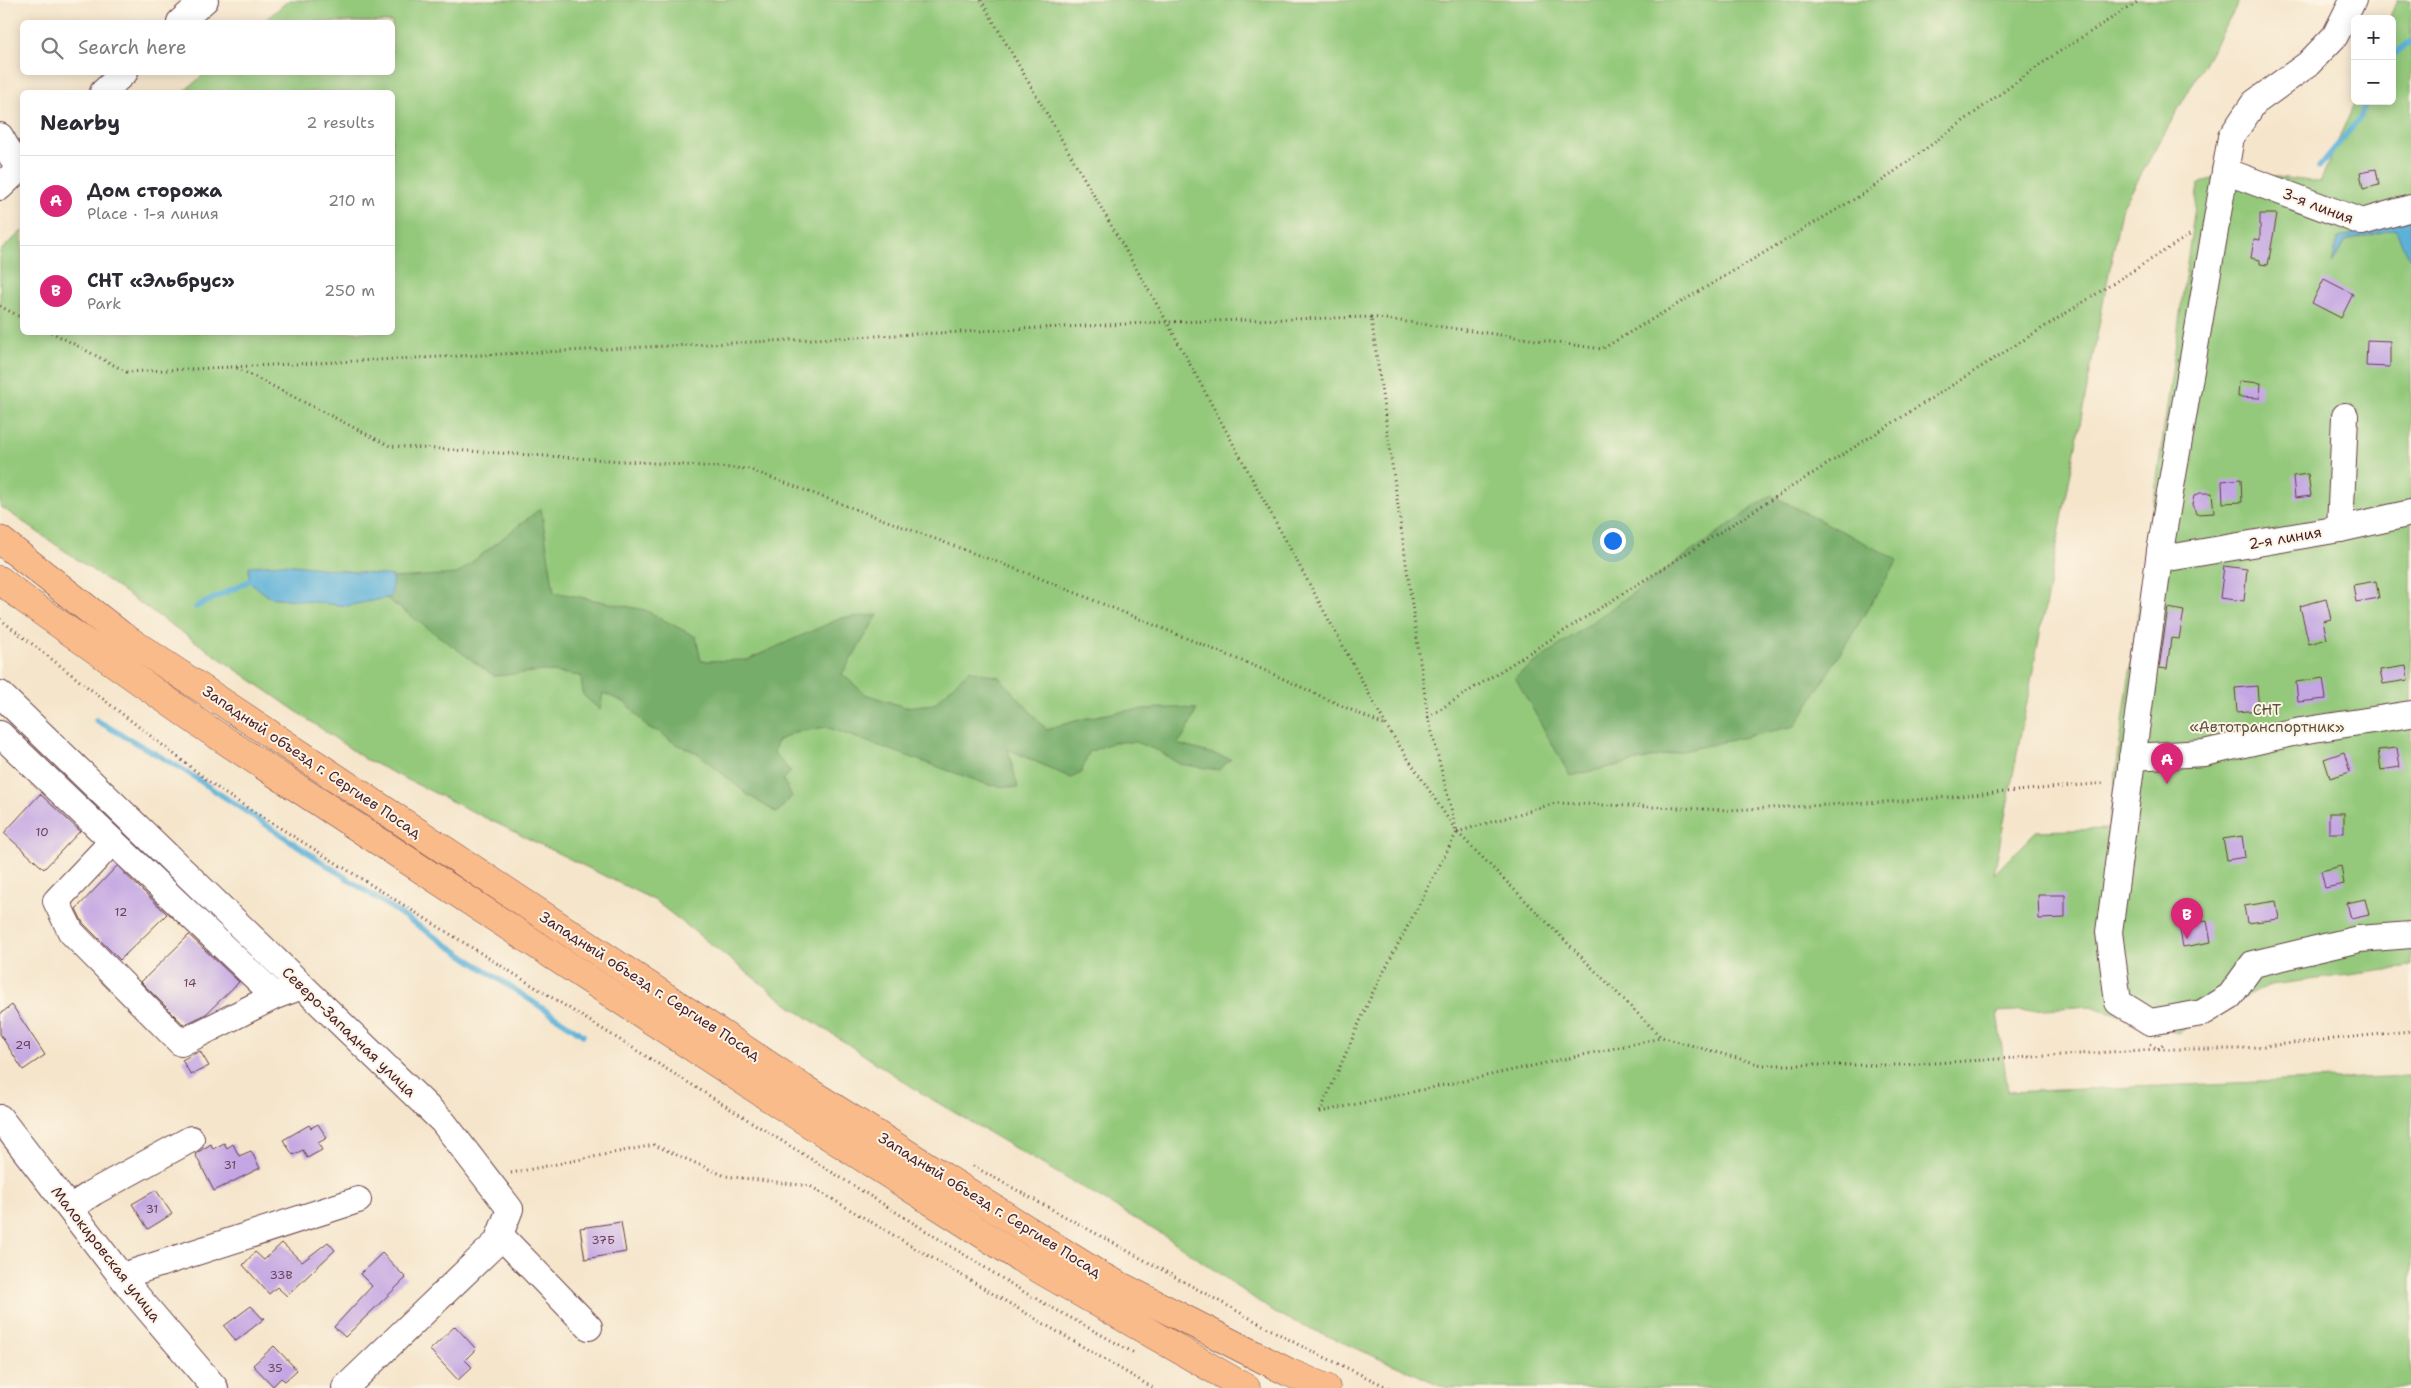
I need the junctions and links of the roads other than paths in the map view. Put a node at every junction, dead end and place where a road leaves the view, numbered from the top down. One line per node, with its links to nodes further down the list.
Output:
1 (205, 0): 3 (street)
2 (2353, 0): 9 (street)
3 (182, 20)
4 (122, 75): 5 (street)
5 (105, 90)
6 (0, 136): 7 (street)
7 (20, 166)
8 (20, 168): 10 (street)
9 (2225, 171): 11 (street, 3-я линия); 16 (street)
10 (0, 187)
11 (2411, 208)
12 (2345, 416): 14 (street)
13 (2411, 513): 14 (street, 2-я линия)
14 (2340, 529): 16 (street, 2-я линия)
15 (0, 540): 36 (main road, Западный объезд г. Сергиев Посад)
16 (2160, 550): 21 (street)
17 (0, 580): 35 (main road, Западный объезд г. Сергиев Посад)
18 (0, 694): 24 (street, Северо-Западная улица)
19 (2411, 714): 21 (street)
20 (0, 734): 22 (street)
21 (2131, 769): 23 (street)
22 (112, 842): 25 (street); 25 (street)
23 (2411, 935)
24 (302, 986): 25 (street); 30 (street, Северо-Западная улица)
25 (275, 996)
26 (0, 1118): 29 (street, Малокировская улица)
27 (191, 1139): 29 (street)
28 (358, 1200): 31 (street)
29 (70, 1208): 31 (street, Малокировская улица)
30 (500, 1235): 32 (street); 34 (street, Северо-Западная улица)
31 (122, 1276): 33 (street, Малокировская улица)
32 (589, 1327)
33 (216, 1388)
34 (345, 1388)
35 (1246, 1388)
36 (1326, 1388)

